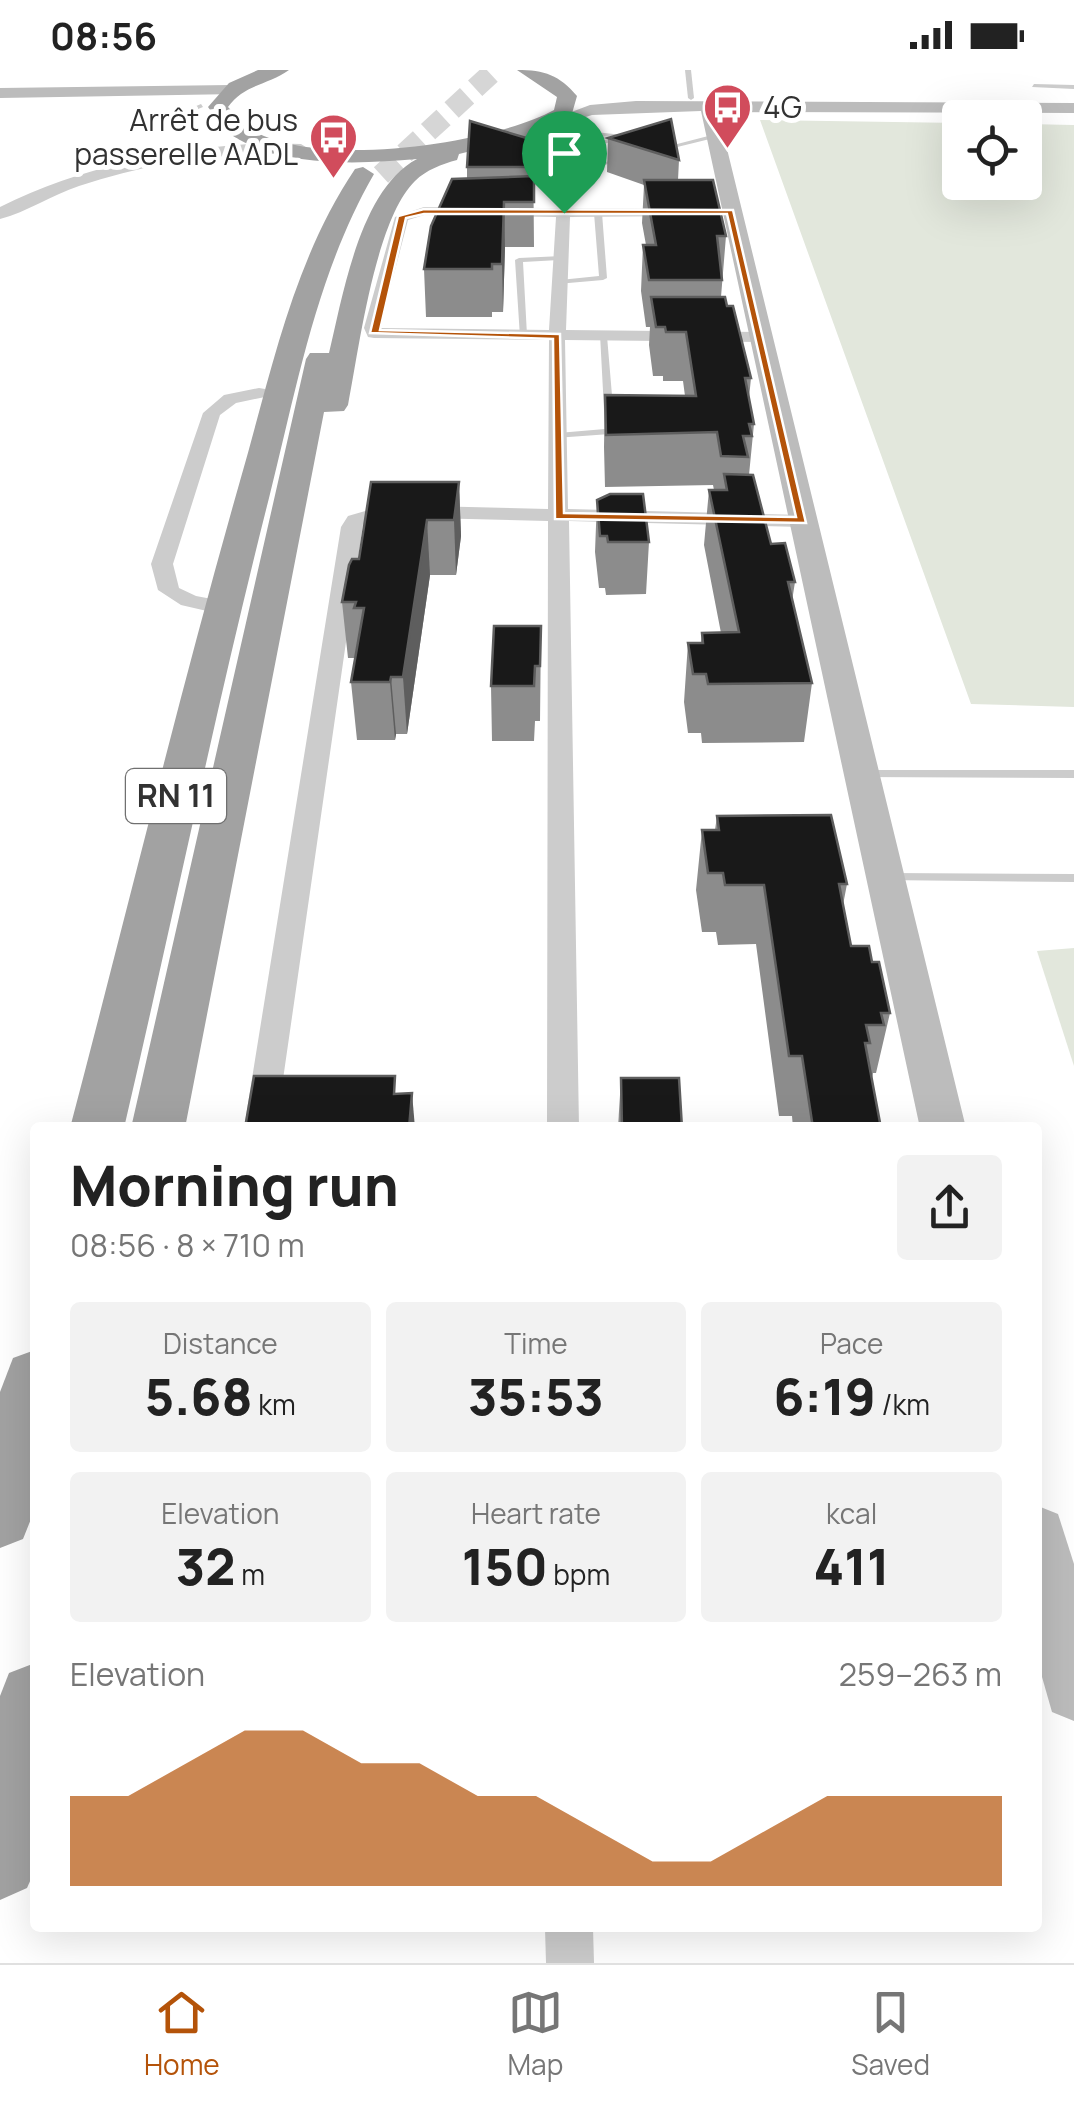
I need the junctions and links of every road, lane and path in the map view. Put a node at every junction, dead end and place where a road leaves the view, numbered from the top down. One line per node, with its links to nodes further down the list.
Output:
1 (279, 70): 7 (highway)
2 (528, 70): 6 (highway)
3 (688, 70): 13 (lane)
4 (1034, 86): 5 (lane)
5 (1074, 87)
6 (561, 88): 13 (main road); 14 (highway)
7 (230, 90): 8 (main road); 12 (highway)
8 (0, 92)
9 (1074, 98): 13 (main road)
10 (0, 101): 12 (main road)
11 (1074, 108): 13 (main road)
12 (214, 112): 15 (lane); 19 (highway); 21 (street)
13 (705, 113): 14 (main road); 18 (lane); 22 (main road)
14 (554, 122): 17 (highway)
15 (142, 130)
16 (623, 138): 16 (lane); 18 (lane)
17 (474, 148): 19 (highway); 37 (highway)
18 (658, 149): 20 (lane)
19 (309, 151): 25 (street); 32 (highway)
20 (571, 173)
21 (0, 198)
22 (730, 211): 24 (street); 31 (main road)
23 (564, 213): 24 (street); 26 (street); 28 (street)
24 (598, 213): 27 (lane)
25 (0, 214)
26 (558, 258): 27 (street); 28 (lane)
27 (560, 282): 29 (street)
28 (523, 336): 29 (street)
29 (557, 336): 30 (street); 33 (street)
30 (603, 336): 31 (street); 33 (lane)
31 (760, 337): 36 (main road)
32 (258, 393): 34 (highway); 38 (street)
33 (558, 436): 35 (street)
34 (260, 465): 37 (highway, RN 11); 38 (highway, RN 11)
35 (559, 516): 36 (street); 45 (street); 46 (street)
36 (802, 521): 39 (main road)
37 (285, 540): 44 (highway, RN 11)
38 (220, 606): 43 (highway, RN 11)
39 (861, 774): 40 (lane); 41 (main road)
40 (1074, 774)
41 (885, 877): 42 (lane); 47 (main road)
42 (1074, 878)
43 (99, 1122)
44 (159, 1122)
45 (261, 1122)
46 (563, 1122)
47 (942, 1122)
48 (30, 1397): 49 (highway)
49 (0, 1517)
50 (1042, 1550): 51 (main road)
51 (1074, 1690)
52 (30, 1722): 53 (highway)
53 (0, 1862)
54 (569, 1932): 55 (street)
55 (570, 1963)

